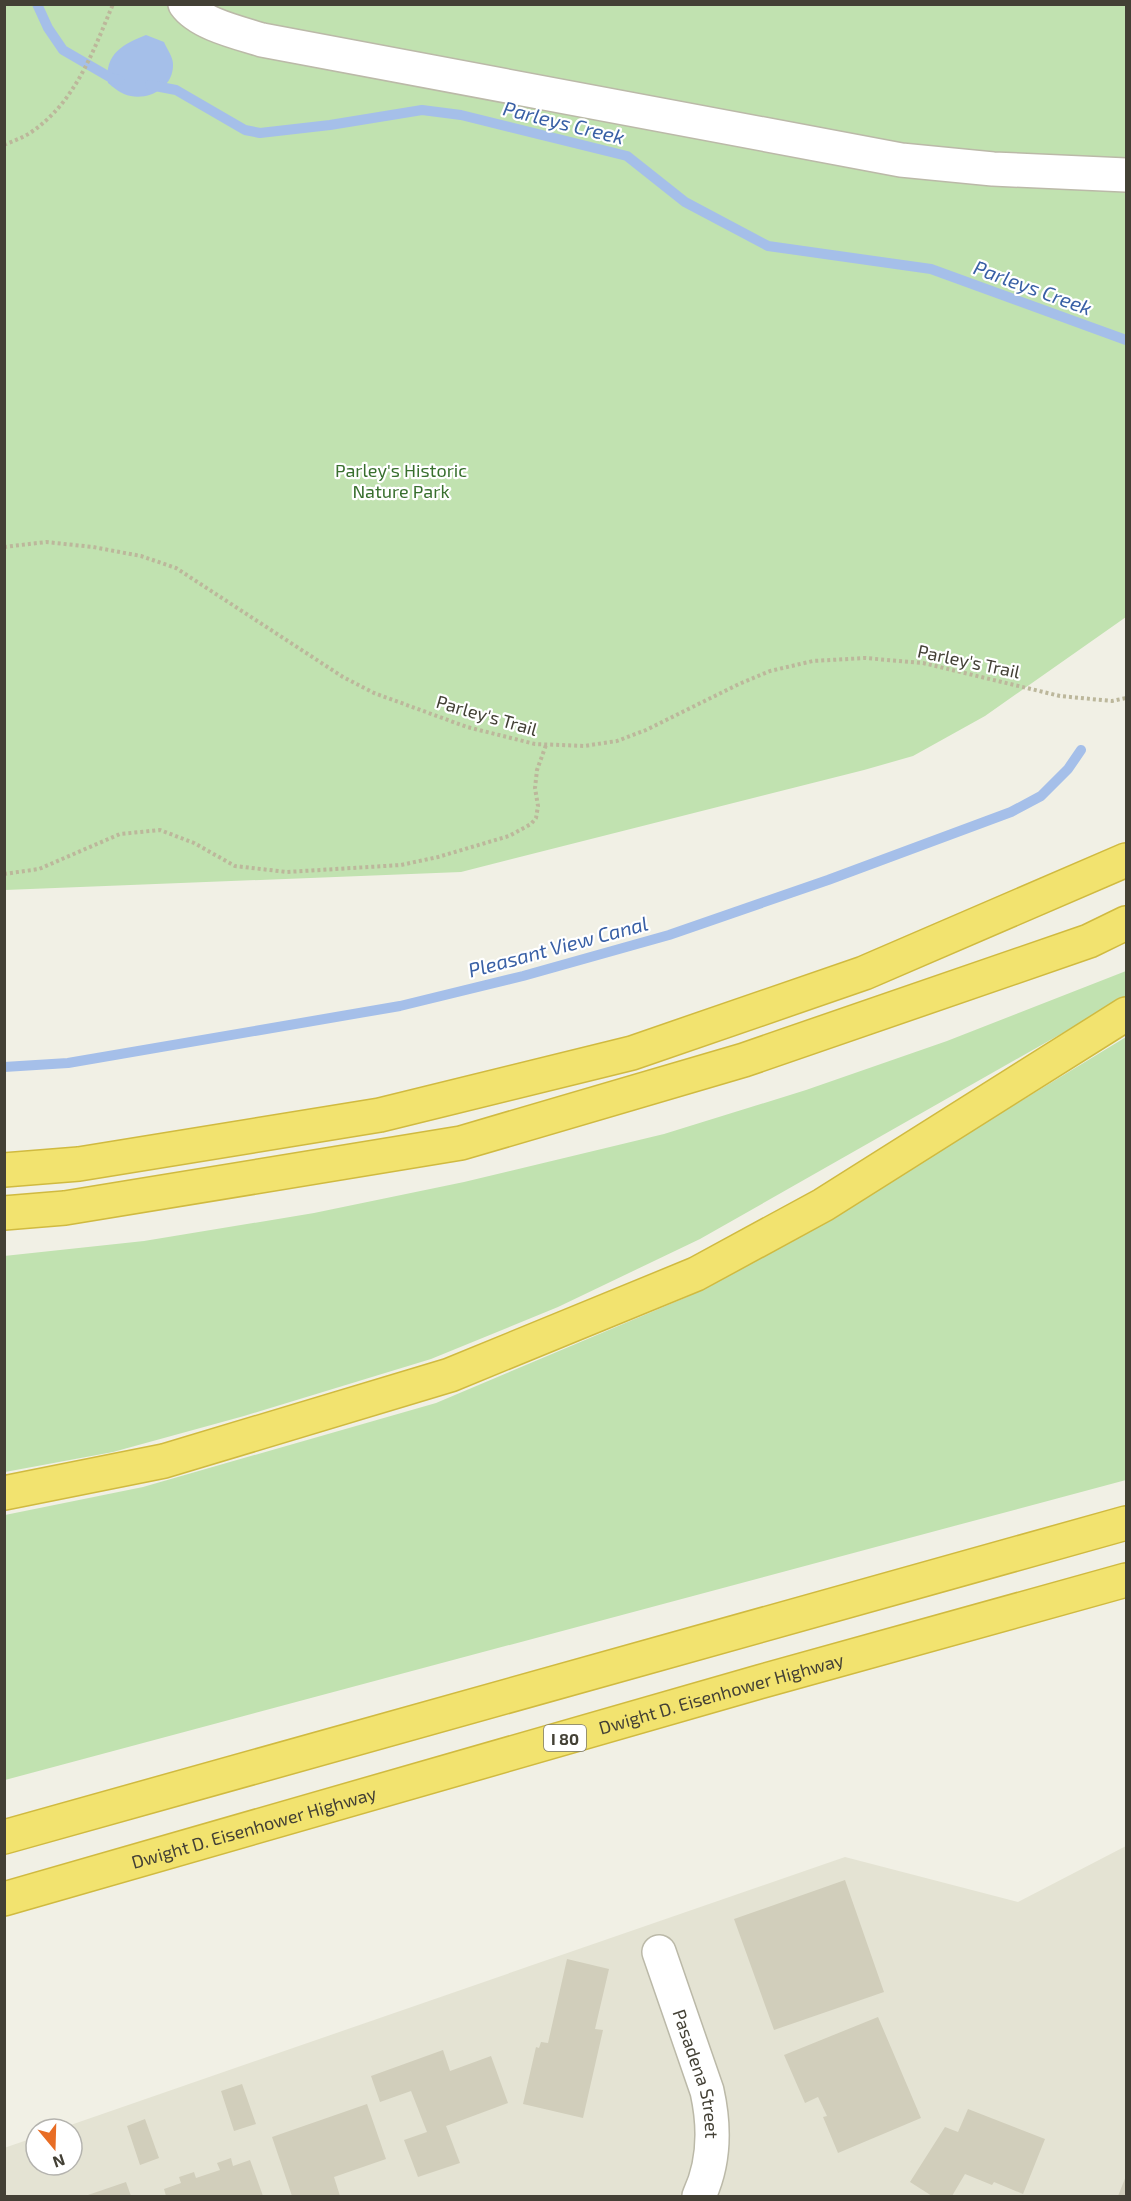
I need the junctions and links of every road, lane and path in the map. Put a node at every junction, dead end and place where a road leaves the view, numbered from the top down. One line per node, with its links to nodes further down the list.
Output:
1 (113, 4): 3 (path)
2 (184, 4): 4 (street)
3 (4, 146)
4 (1126, 175)
5 (4, 547): 7 (path, Parley's Trail)
6 (1126, 698): 7 (path, Parley's Trail)
7 (546, 745): 9 (path)
8 (1126, 860): 12 (highway)
9 (4, 874)
10 (1126, 922): 13 (highway)
11 (1126, 1014): 14 (highway)
12 (4, 1170)
13 (4, 1213)
14 (4, 1493)
15 (1126, 1523): 17 (highway)
16 (1126, 1580): 18 (highway, Dwight D. Eisenhower Highway / I 80)
17 (4, 1837)
18 (4, 1899)
19 (659, 1952): 20 (street, Pasadena Street)
20 (699, 2196)

